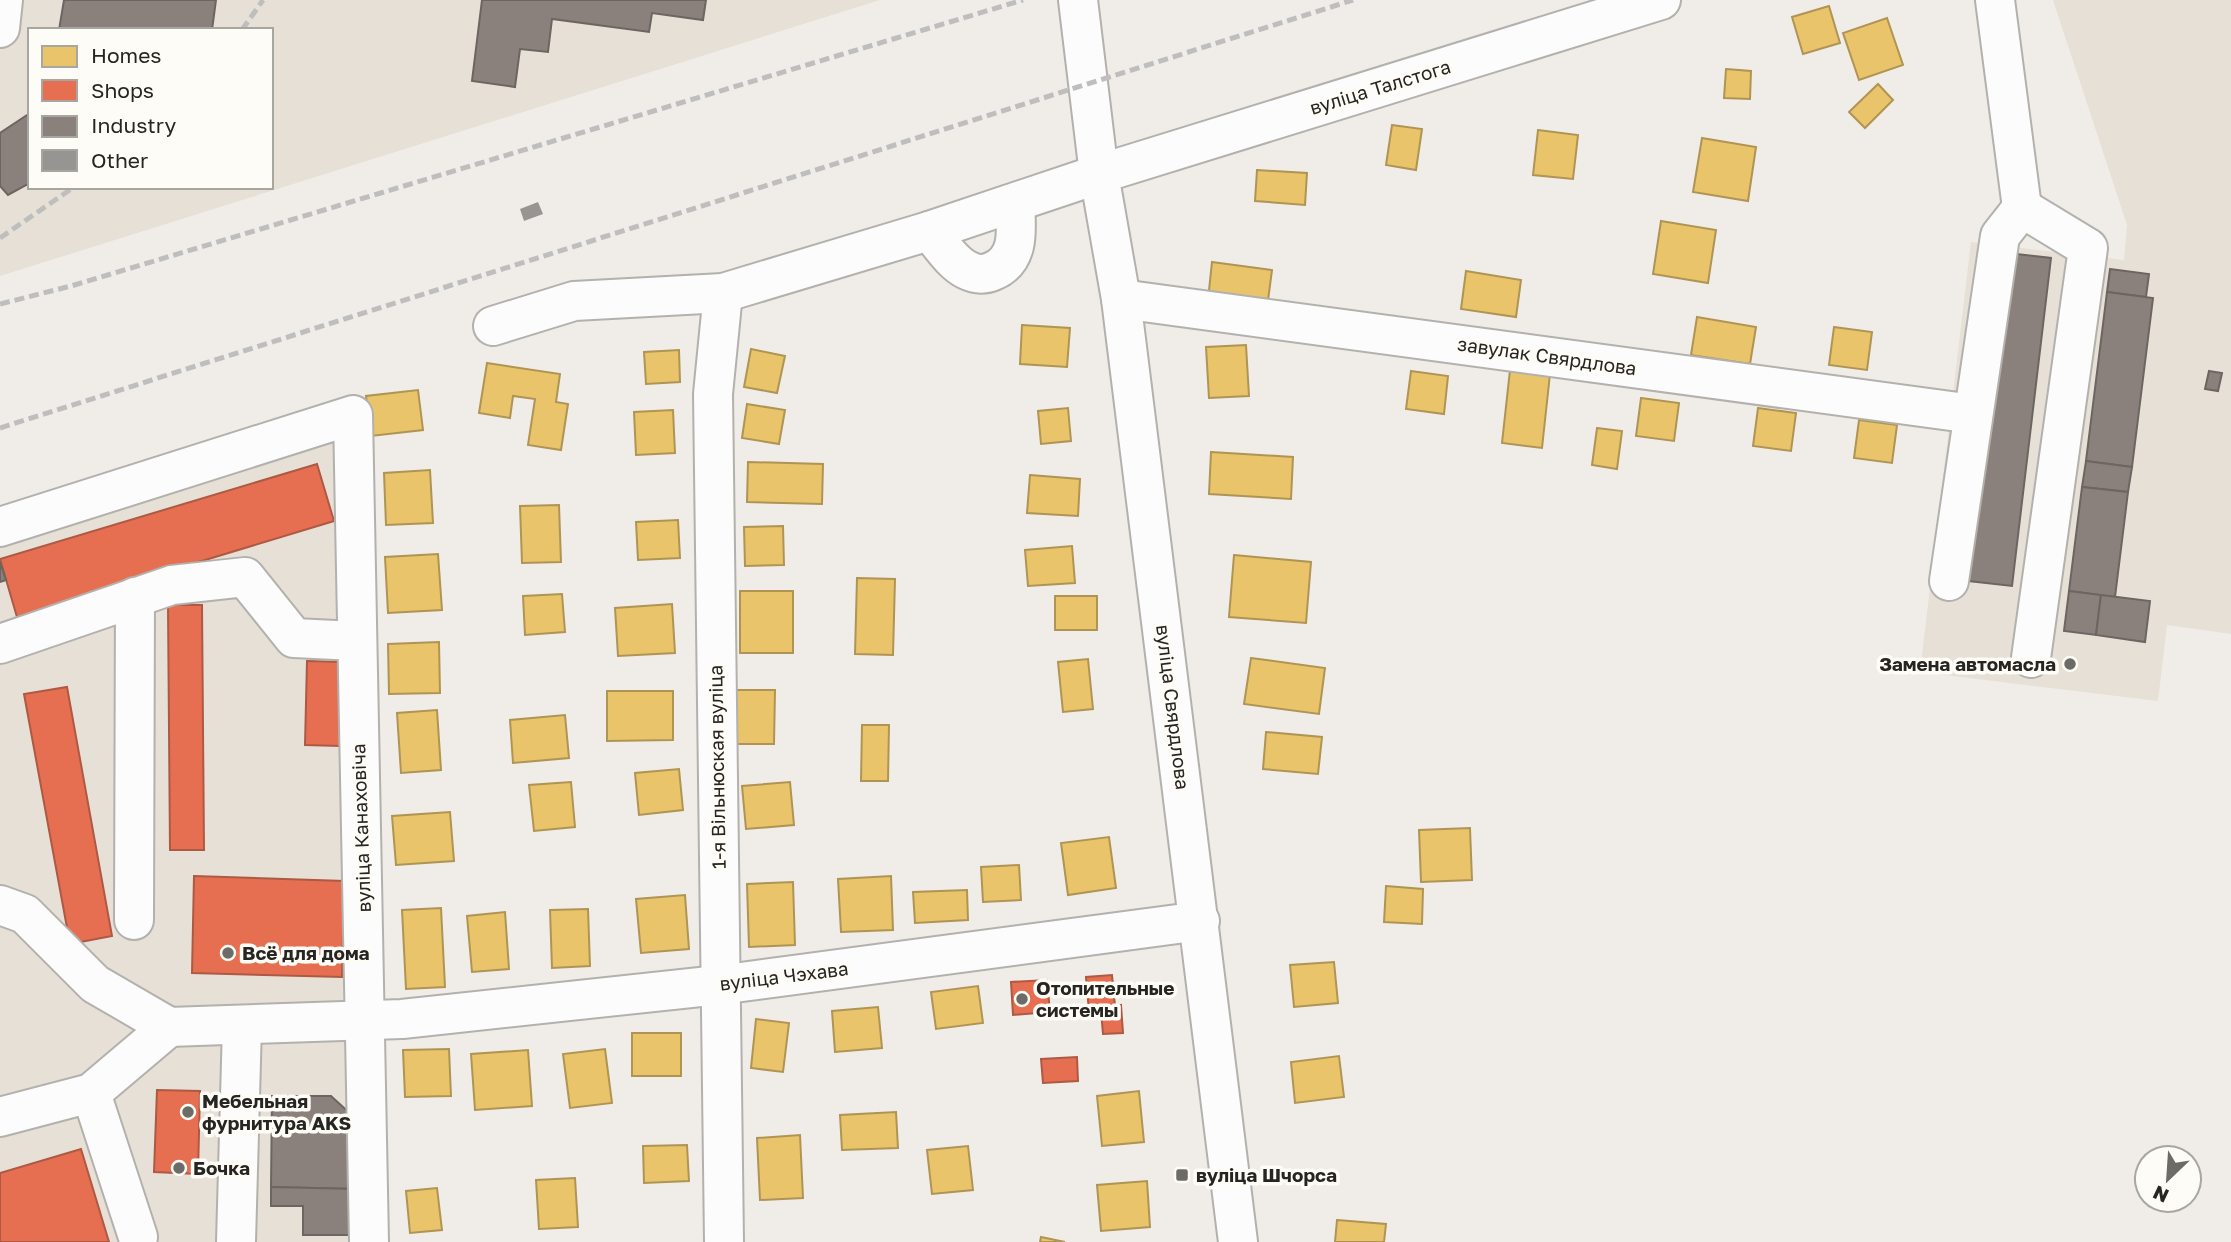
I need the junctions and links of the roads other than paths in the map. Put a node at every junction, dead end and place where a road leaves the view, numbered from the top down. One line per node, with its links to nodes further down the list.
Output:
1 (3, 0): 5 (street)
2 (1078, 0): 6 (street, вуліца Свярдлова)
3 (1661, 0): 6 (street, вуліца Талстога)
4 (1995, 0): 8 (street)
5 (0, 28)
6 (1099, 174): 7 (street, вуліца Талстога); 11 (street, вуліца Свярдлова)
7 (1015, 203): 9 (street, вуліца Талстога); 9 (street)
8 (2022, 208): 13 (street); 19 (street)
9 (929, 230): 10 (street, вуліца Талстога)
10 (723, 293): 12 (street, вуліца Талстога); 23 (street, 1-я Вільнюская вуліца)
11 (1121, 299): 13 (street, завулак Свярдлова); 22 (street, вуліца Свярдлова)
12 (493, 326)
13 (1973, 414): 15 (street)
14 (0, 527): 17 (street, вуліца Канаховіча)
15 (1949, 581)
16 (135, 597): 17 (street); 18 (street); 21 (street)
17 (356, 641): 24 (street, вуліца Канаховіча)
18 (0, 644)
19 (2031, 658)
20 (0, 905): 26 (street)
21 (134, 920)
22 (1200, 921): 23 (street, вуліца Чэхава); 33 (street, вуліца Свярдлова)
23 (719, 985): 24 (street, вуліца Чэхава); 32 (street, 1-я Вільнюская вуліца)
24 (367, 1021): 25 (street, вуліца Чэхава); 31 (street, вуліца Канаховіча)
25 (242, 1025): 26 (street, вуліца Чэхава); 30 (street)
26 (169, 1027): 27 (street)
27 (91, 1093): 28 (street); 29 (street)
28 (0, 1117)
29 (138, 1237)
30 (236, 1242)
31 (369, 1242)
32 (724, 1242)
33 (1238, 1242)

